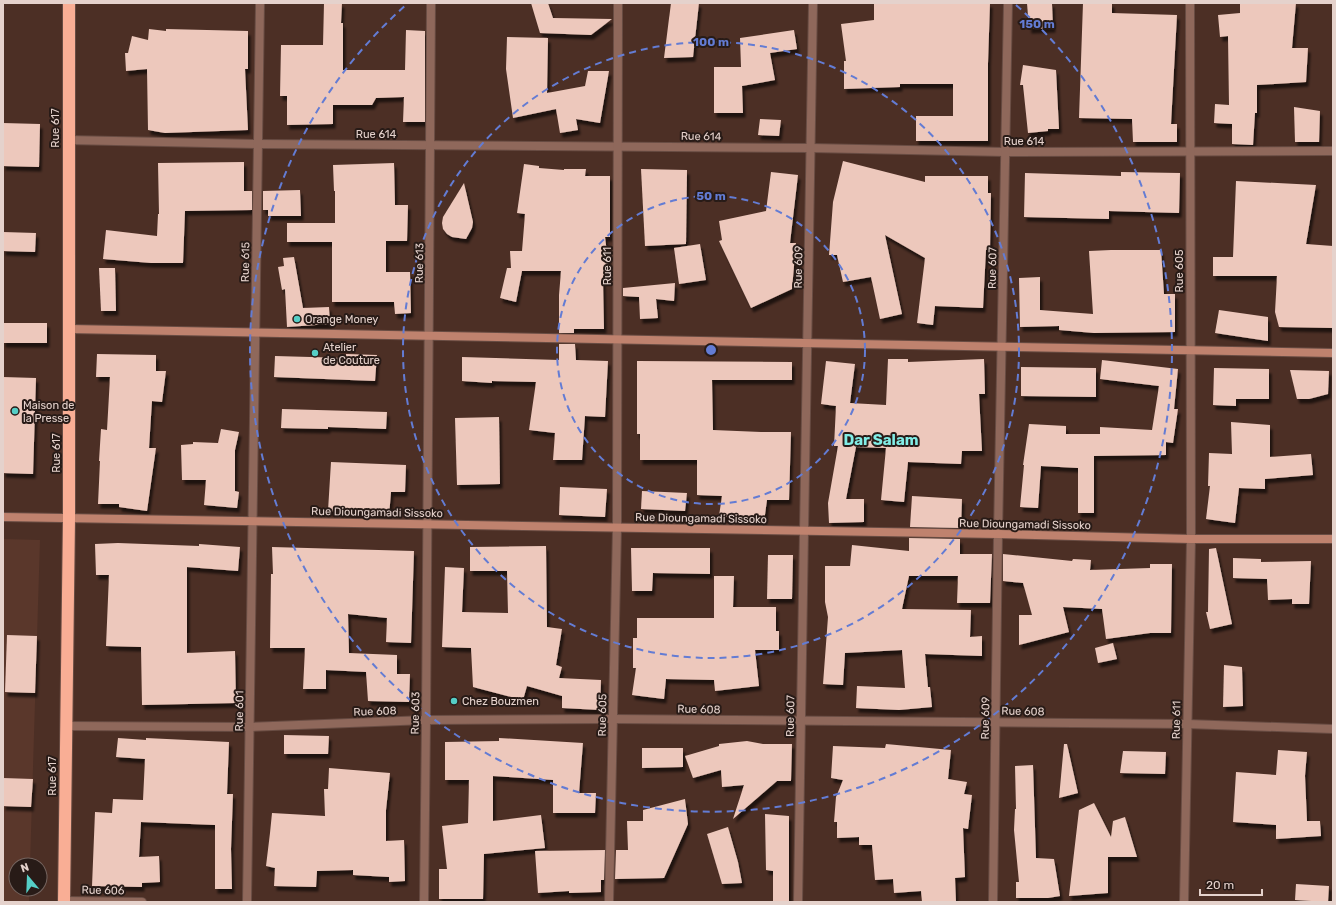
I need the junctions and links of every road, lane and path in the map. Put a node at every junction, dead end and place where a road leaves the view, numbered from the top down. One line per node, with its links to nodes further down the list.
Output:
1 (69, 3): 8 (highway, Rue 617)
2 (260, 3): 9 (street, Rue 615)
3 (432, 3): 10 (street, Rue 613)
4 (618, 3): 11 (street, Rue 611)
5 (813, 3): 12 (street, Rue 609)
6 (1008, 3): 15 (street, Rue 607)
7 (1190, 3): 13 (street, Rue 605)
8 (68, 140): 9 (street, Rue 614); 16 (highway, Rue 617)
9 (258, 144): 10 (street, Rue 614); 17 (street, Rue 615)
10 (431, 145): 11 (street, Rue 614); 18 (street, Rue 613)
11 (618, 146): 12 (street, Rue 614); 19 (street, Rue 611)
12 (811, 148): 15 (street, Rue 614); 20 (street, Rue 609)
13 (1190, 151): 14 (street, Rue 614); 15 (street, Rue 614); 22 (street, Rue 605)
14 (1333, 151)
15 (1005, 152): 21 (street, Rue 607)
16 (68, 329): 17 (street); 25 (highway, Rue 617)
17 (255, 332): 18 (street); 26 (street, Rue 615)
18 (429, 336): 19 (street); 27 (street, Rue 613)
19 (617, 339): 20 (street); 28 (street, Rue 611)
20 (807, 343): 21 (street); 29 (street, Rue 609)
21 (1001, 347): 22 (street); 30 (street, Rue 607)
22 (1191, 350): 23 (street); 31 (street, Rue 605)
23 (1333, 353)
24 (3, 517): 25 (street, Rue Dioungamadi Sissoko)
25 (69, 518): 26 (street, Rue Dioungamadi Sissoko); 38 (highway, Rue 617)
26 (253, 521): 27 (street, Rue Dioungamadi Sissoko); 39 (street, Rue 601)
27 (428, 524): 28 (street, Rue Dioungamadi Sissoko); 34 (street, Rue 603)
28 (617, 528): 29 (street, Rue Dioungamadi Sissoko); 33 (street, Rue 605)
29 (804, 531): 30 (street, Rue Dioungamadi Sissoko); 35 (street, Rue 607)
30 (998, 534): 31 (street, Rue Dioungamadi Sissoko); 36 (street, Rue 609)
31 (1191, 539): 32 (street, Rue Dioungamadi Sissoko); 37 (street, Rue 611)
32 (1333, 539)
33 (613, 718): 34 (street, Rue 608); 35 (street, Rue 608); 45 (street, Rue 605)
34 (426, 720): 39 (street, Rue 608); 44 (street, Rue 603)
35 (801, 721): 36 (street, Rue 608); 46 (street, Rue 607)
36 (996, 722): 37 (street, Rue 608); 47 (street, Rue 609)
37 (1187, 724): 40 (street, Rue 608); 48 (street, Rue 611)
38 (66, 726): 39 (street, Rue 608); 41 (highway, Rue 617)
39 (250, 727): 43 (street, Rue 601)
40 (1333, 729)
41 (64, 901): 42 (street, Rue 606)
42 (142, 902)
43 (248, 902)
44 (424, 902)
45 (609, 902)
46 (798, 902)
47 (993, 902)
48 (1184, 902)

